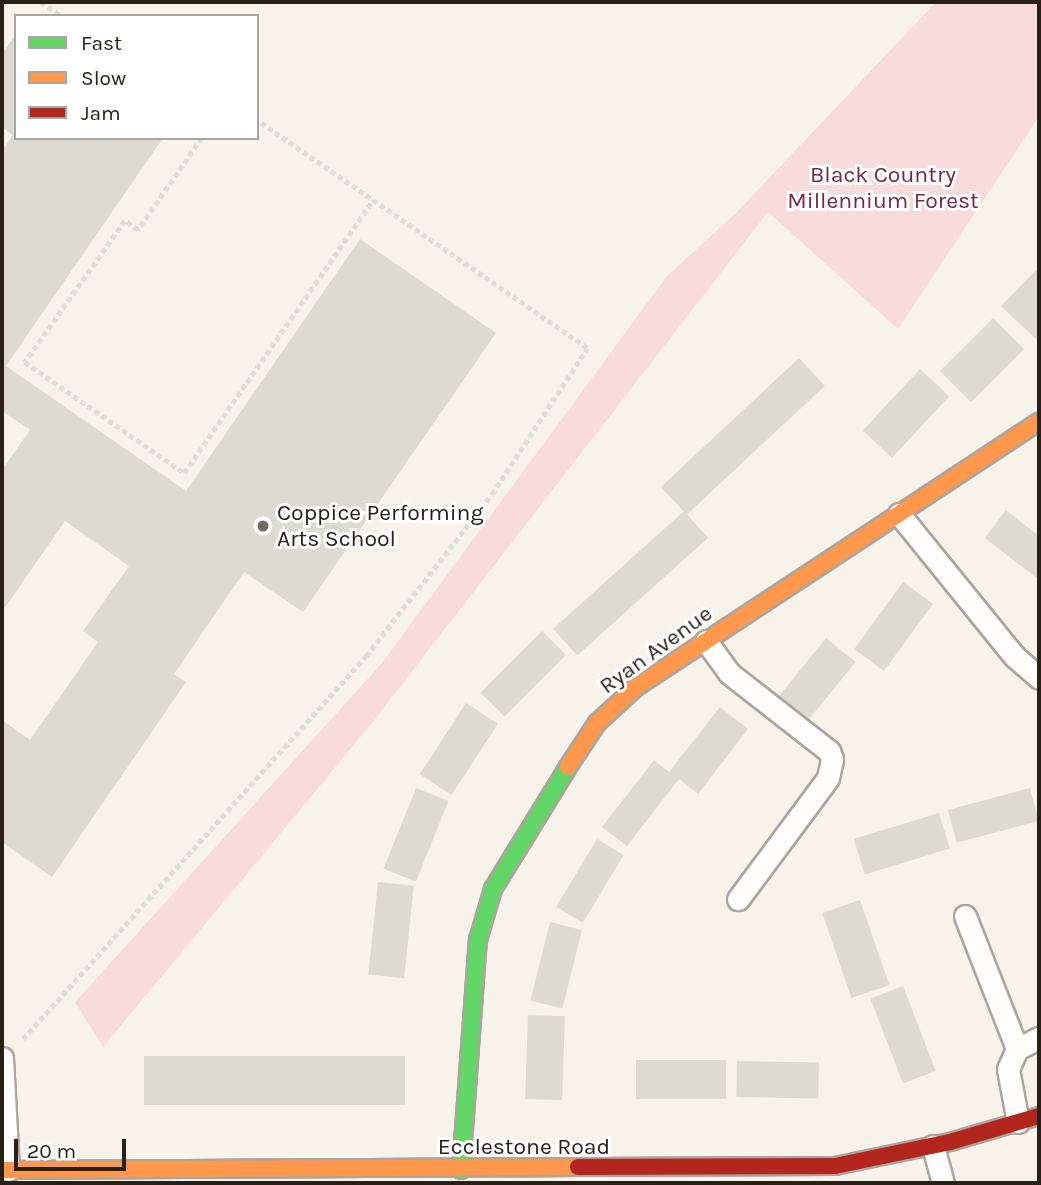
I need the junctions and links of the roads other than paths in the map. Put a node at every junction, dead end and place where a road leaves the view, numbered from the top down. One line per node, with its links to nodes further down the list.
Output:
1 (1039, 422): 2 (street, Ryan Avenue)
2 (899, 514): 3 (street, Ryan Avenue); 4 (lane)
3 (706, 641): 5 (lane); 14 (street, Ryan Avenue)
4 (1039, 678)
5 (738, 899)
6 (964, 916): 8 (lane)
7 (1039, 1038): 8 (lane)
8 (1017, 1049): 11 (lane)
9 (2, 1060): 13 (lane)
10 (1039, 1115): 11 (street, Ecclestone Road)
11 (1018, 1122): 12 (street, Ecclestone Road)
12 (933, 1146): 15 (street, Ecclestone Road); 16 (lane)
13 (5, 1170): 14 (street, Ecclestone Road)
14 (461, 1170): 15 (street, Ecclestone Road)
15 (755, 1175)
16 (943, 1183)

